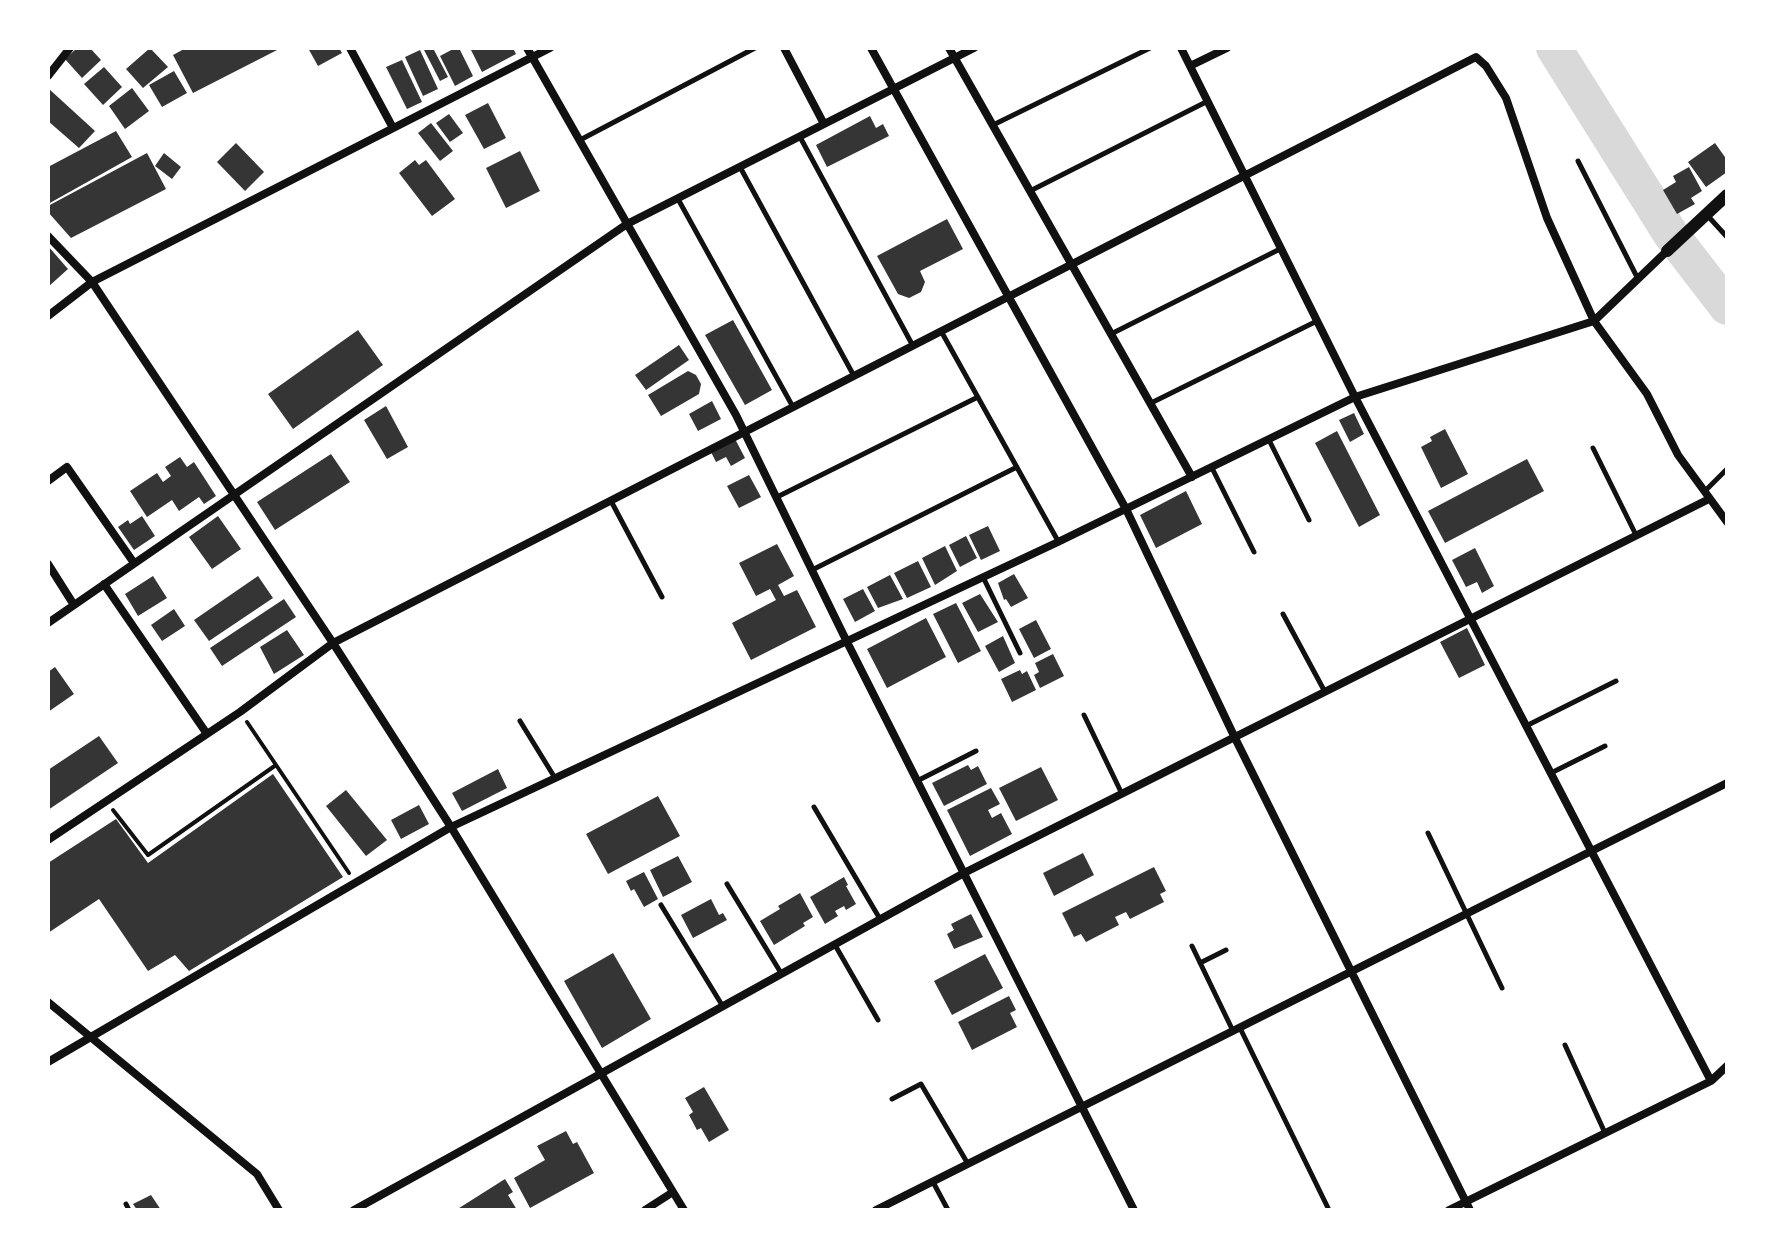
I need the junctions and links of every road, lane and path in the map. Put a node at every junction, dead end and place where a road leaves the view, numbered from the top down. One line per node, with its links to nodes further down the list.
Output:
1 (70, 48): 18 (street)
2 (350, 48): 23 (street)
3 (527, 48): 14 (street)
4 (550, 48): 14 (street)
5 (755, 48): 25 (lane)
6 (784, 48): 21 (street)
7 (871, 48): 19 (street)
8 (949, 48): 16 (street)
9 (974, 48): 16 (street)
10 (1150, 48): 22 (lane)
11 (1181, 48): 17 (street)
12 (1227, 48): 17 (street)
13 (1470, 48): 15 (lane)
14 (532, 57): 23 (street); 25 (street)
15 (1476, 57): 28 (street); 44 (street)
16 (955, 58): 19 (street); 22 (street)
17 (1190, 66): 20 (street)
18 (48, 76)
19 (893, 89): 21 (street); 41 (street)
20 (1208, 101): 28 (street); 29 (lane)
21 (824, 124): 24 (street)
22 (993, 125): 29 (street)
23 (393, 128): 40 (street)
24 (800, 136): 27 (street); 47 (lane)
25 (579, 141): 33 (street)
26 (1578, 161): 39 (lane)
27 (740, 167): 31 (street); 48 (lane)
28 (1245, 175): 36 (street); 38 (street)
29 (1030, 191): 38 (street)
30 (1727, 195): 32 (street)
31 (678, 198): 33 (street); 52 (lane)
32 (1706, 214): 35 (lane); 37 (street)
33 (627, 224): 53 (street); 61 (street)
34 (48, 236): 40 (street)
35 (1727, 237)
36 (1281, 248): 43 (street); 46 (lane)
37 (1667, 251): 39 (street)
38 (1072, 264): 41 (street); 46 (street)
39 (1638, 279): 44 (street)
40 (92, 282): 42 (street); 61 (street)
41 (1009, 296): 45 (street); 65 (street)
42 (48, 316)
43 (1317, 321): 50 (street); 51 (lane)
44 (1594, 321): 50 (street); 62 (street)
45 (941, 331): 47 (street); 49 (lane)
46 (1111, 334): 51 (street)
47 (913, 346): 48 (street)
48 (854, 376): 52 (street)
49 (978, 397): 56 (lane); 63 (lane)
50 (1355, 397): 54 (street); 79 (street)
51 (1150, 404): 59 (street)
52 (793, 407): 53 (street)
53 (744, 432): 63 (street); 64 (street)
54 (1269, 440): 57 (street); 66 (lane)
55 (1593, 448): 68 (lane)
56 (1017, 467): 69 (lane); 73 (lane)
57 (1212, 468): 59 (street); 70 (lane)
58 (1727, 469): 62 (lane)
59 (1192, 477): 65 (street)
60 (48, 481): 71 (street)
61 (234, 494): 71 (street); 82 (street)
62 (1707, 495): 67 (street); 68 (street)
63 (776, 498): 73 (street)
64 (611, 500): 76 (lane); 82 (street)
65 (1126, 509): 69 (street); 91 (street)
66 (1309, 520)
67 (1727, 522)
68 (1636, 535): 79 (street)
69 (1058, 542): 74 (street)
70 (1254, 552)
71 (134, 563): 75 (street)
72 (48, 564): 77 (street)
73 (812, 570): 81 (street)
74 (983, 577): 81 (street); 83 (lane)
75 (104, 584): 77 (street); 90 (street)
76 (662, 597)
77 (74, 605): 80 (street)
78 (1283, 614): 85 (lane)
79 (1470, 618): 85 (street); 89 (street)
80 (48, 623)
81 (847, 642): 96 (street); 97 (street)
82 (333, 643): 86 (street); 102 (street)
83 (1020, 653)
84 (1616, 681): 89 (lane)
85 (1325, 692): 91 (street)
86 (240, 712): 90 (street); 94 (path)
87 (1084, 715): 99 (lane)
88 (520, 721): 96 (lane)
89 (1526, 726): 95 (street)
90 (207, 734): 100 (street)
91 (1235, 738): 99 (street); 117 (street)
92 (1605, 746): 95 (lane)
93 (976, 751): 97 (lane)
94 (276, 765): 100 (path); 107 (path)
95 (1551, 773): 105 (street)
96 (555, 778): 102 (street)
97 (917, 781): 106 (street)
98 (1727, 783): 105 (street)
99 (1122, 794): 106 (street)
100 (106, 802): 104 (street)
101 (814, 807): 111 (lane)
102 (451, 827): 107 (street); 127 (street)
103 (1428, 833): 110 (lane)
104 (48, 840)
105 (1591, 850): 110 (street); 128 (street)
106 (964, 873): 111 (street); 130 (street)
107 (355, 882): 123 (street)
108 (727, 884): 116 (lane)
109 (661, 905): 120 (lane)
110 (1466, 914): 117 (street); 118 (lane)
111 (880, 919): 112 (street)
112 (834, 944): 116 (street); 121 (lane)
113 (1192, 946): 115 (lane)
114 (1226, 950): 115 (lane)
115 (1200, 963): 122 (lane)
116 (781, 973): 120 (street)
117 (1351, 973): 122 (street); 135 (street)
118 (1502, 988)
119 (48, 1002): 123 (street)
120 (722, 1005): 127 (street)
121 (878, 1020)
122 (1236, 1030): 130 (street); 143 (lane)
123 (90, 1038): 125 (street); 136 (street)
124 (1565, 1045): 131 (lane)
125 (48, 1062)
126 (1727, 1066): 128 (street)
127 (599, 1073): 134 (street); 137 (street)
128 (1711, 1081): 131 (street)
129 (892, 1099): 132 (lane)
130 (1081, 1106): 132 (street); 142 (street)
131 (1605, 1133): 135 (street)
132 (968, 1164): 133 (street)
133 (933, 1182): 140 (street); 141 (lane)
134 (673, 1192): 138 (street); 139 (street)
135 (1468, 1206): 144 (street)
136 (279, 1210)
137 (354, 1210)
138 (645, 1210)
139 (684, 1210)
140 (876, 1210)
141 (948, 1210)
142 (1134, 1210)
143 (1329, 1210)
144 (1449, 1210)

